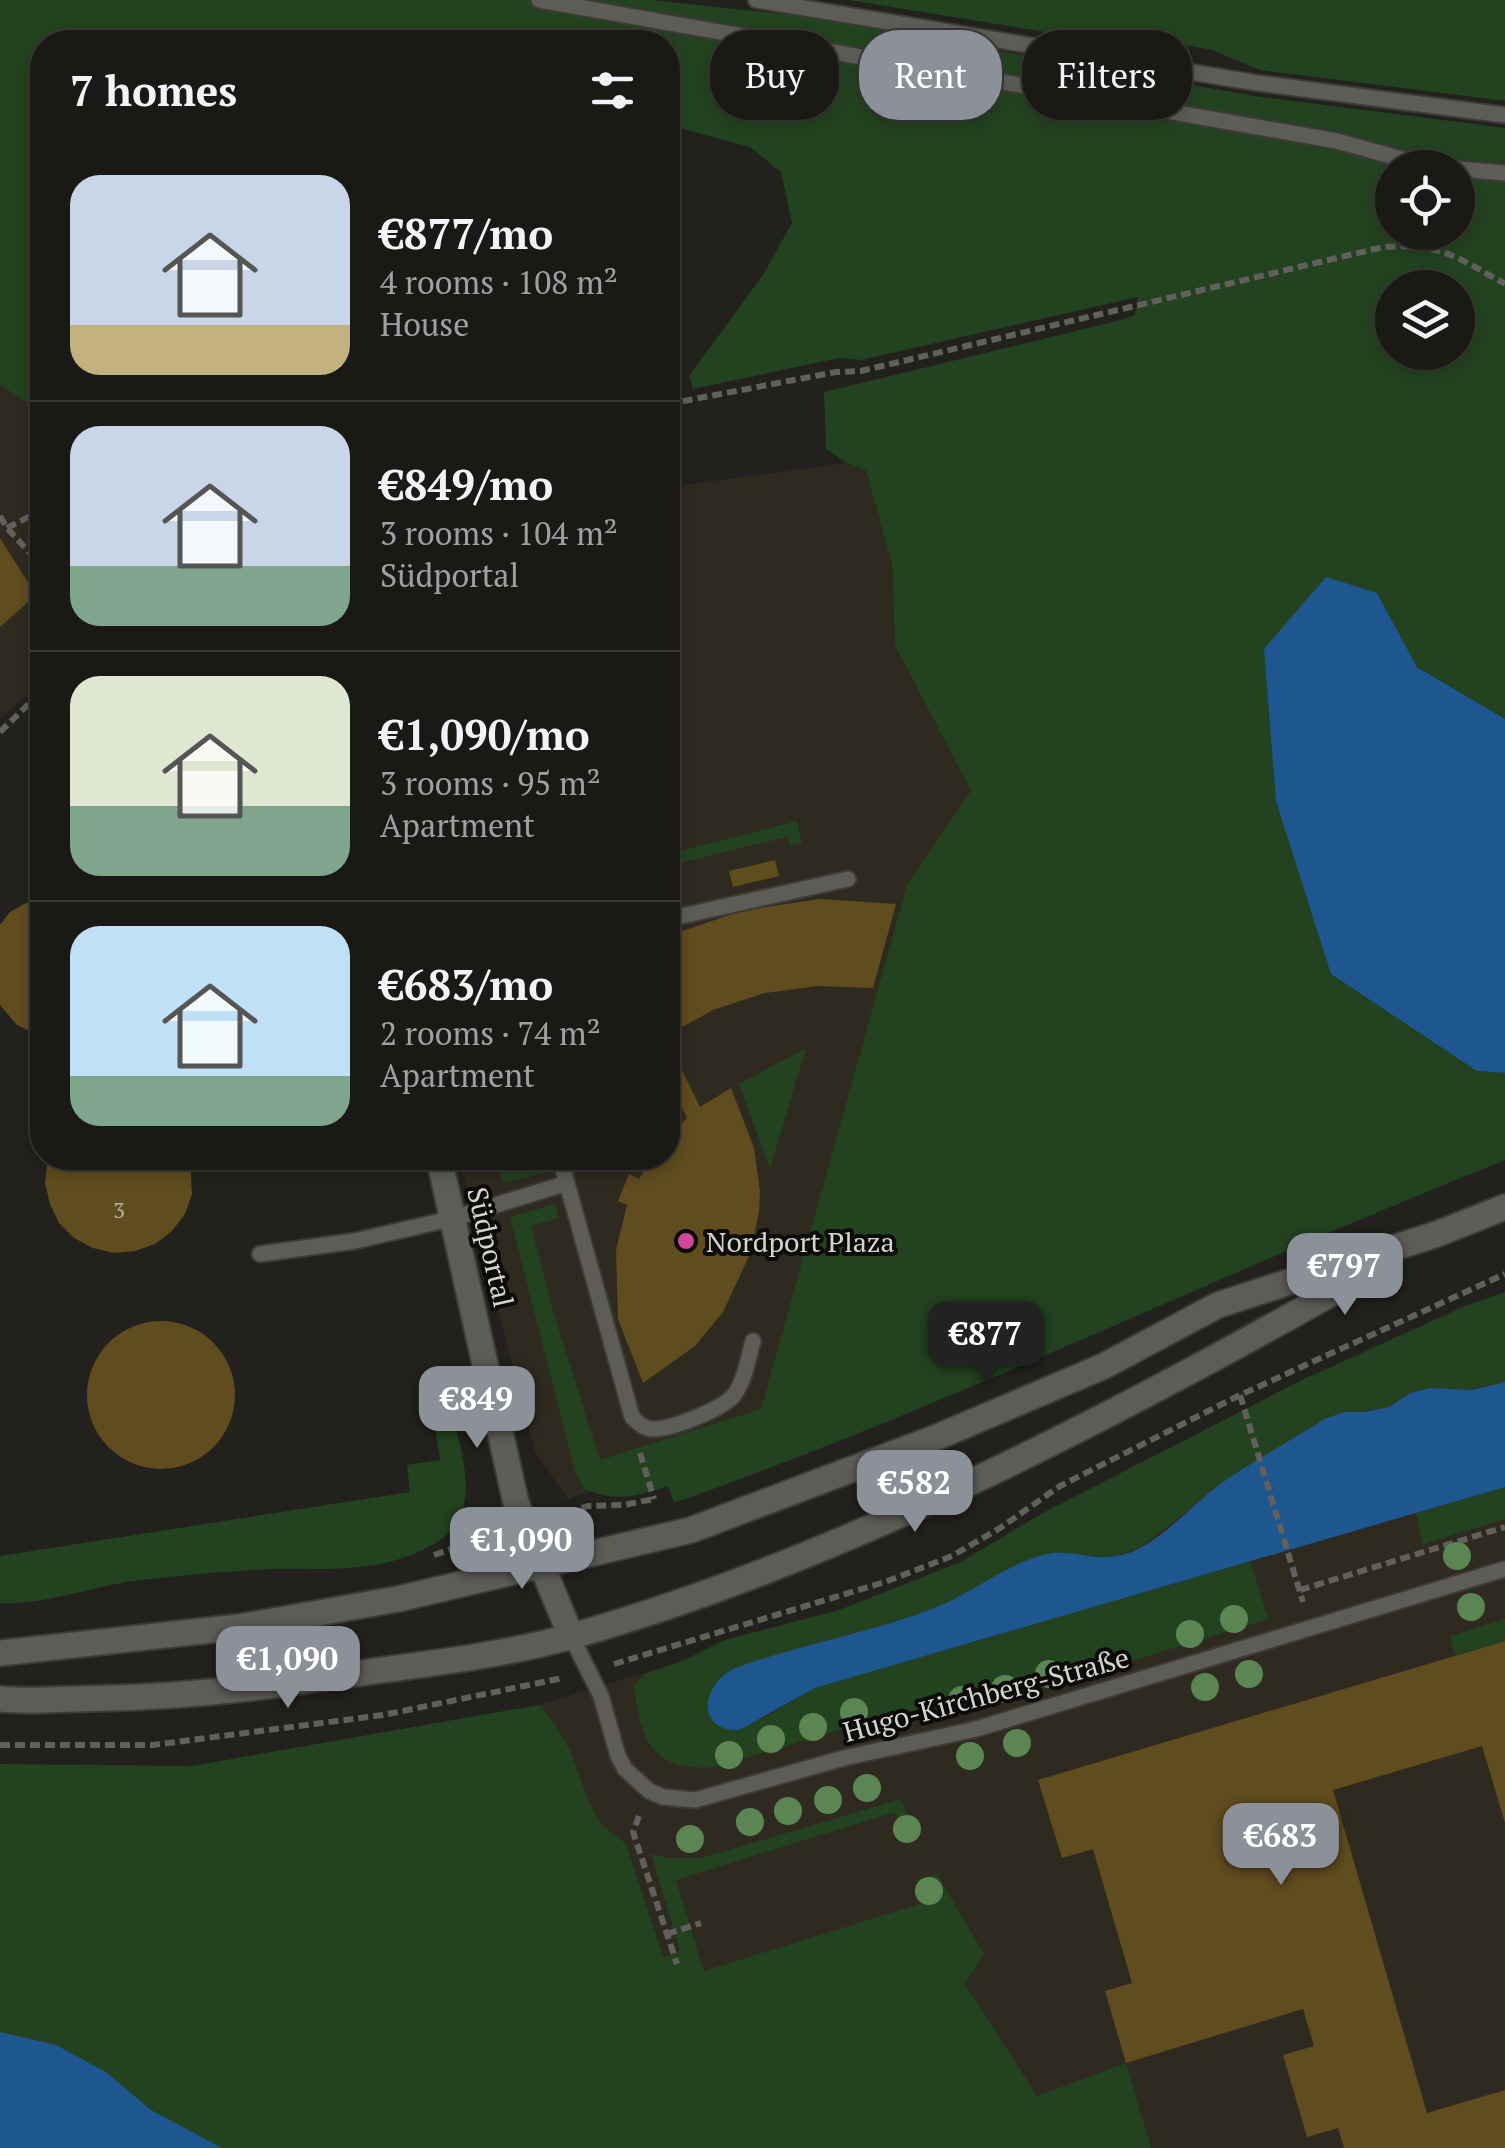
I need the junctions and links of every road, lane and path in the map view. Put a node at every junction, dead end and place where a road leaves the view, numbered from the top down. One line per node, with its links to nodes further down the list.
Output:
1 (539, 0): 4 (lane)
2 (756, 0): 3 (lane)
3 (1505, 115)
4 (1375, 151)
5 (1475, 171): 6 (lane)
6 (1505, 173)
7 (1505, 284): 8 (path)
8 (680, 402)
9 (0, 516): 11 (path)
10 (30, 516): 11 (path)
11 (7, 528): 12 (path)
12 (30, 553)
13 (30, 702): 14 (path)
14 (0, 732)
15 (848, 879): 16 (lane)
16 (680, 916)
17 (442, 1170): 21 (main road, Südportal)
18 (563, 1170): 19 (lane)
19 (567, 1183): 21 (lane); 24 (lane)
20 (1505, 1207): 22 (main road)
21 (454, 1218): 23 (lane); 31 (main road, Südportal)
22 (1437, 1234): 31 (main road); 35 (main road)
23 (260, 1254)
24 (752, 1341)
25 (1240, 1395): 33 (path)
26 (644, 1465): 27 (path)
27 (580, 1510)
28 (1505, 1527): 33 (path)
29 (464, 1542): 30 (path)
30 (427, 1558)
31 (540, 1566): 35 (main road, Südportal); 36 (main road)
32 (1505, 1569): 34 (lane, Hugo-Kirchberg-Straße)
33 (1300, 1590): 34 (path)
34 (1311, 1628): 38 (lane, Hugo-Kirchberg-Straße)
35 (571, 1636): 37 (main road); 38 (lane)
36 (0, 1653)
37 (0, 1699)
38 (649, 1791): 40 (path)
39 (701, 1923): 40 (path)
40 (667, 1934): 41 (path)
41 (676, 1964)

